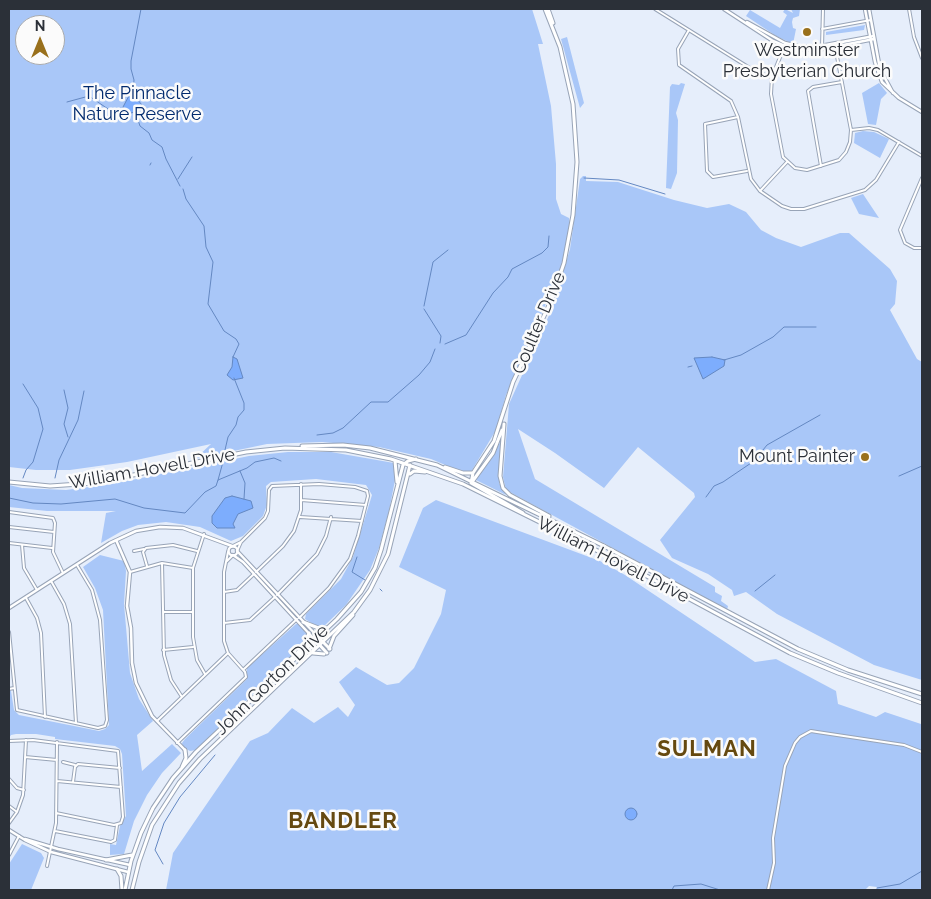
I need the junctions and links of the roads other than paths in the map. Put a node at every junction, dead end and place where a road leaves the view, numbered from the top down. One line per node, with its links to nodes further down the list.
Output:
1 (547, 9): 29 (main road, Coulter Drive)
2 (655, 9): 10 (street)
3 (724, 9): 12 (street)
4 (824, 9): 9 (street)
5 (865, 9): 8 (street)
6 (869, 9): 8 (street)
7 (909, 9): 15 (street)
8 (869, 21): 9 (street); 11 (street)
9 (822, 29): 14 (street)
10 (689, 30): 16 (street); 19 (street)
11 (872, 38): 13 (street); 18 (street)
12 (785, 45): 14 (street); 16 (street)
13 (835, 45): 14 (street); 17 (street)
14 (822, 48)
15 (922, 58)
16 (772, 77): 23 (street)
17 (842, 82): 20 (street); 24 (street)
18 (922, 112)
19 (738, 117): 25 (street); 25 (street)
20 (850, 130): 21 (street); 24 (street)
21 (899, 142): 22 (street); 27 (street)
22 (922, 156)
23 (787, 162): 24 (street); 27 (street)
24 (821, 166)
25 (748, 170): 27 (street)
26 (922, 178): 28 (street)
27 (760, 190)
28 (922, 248)
29 (506, 404): 30 (main road, Coulter Drive); 37 (main road, Coulter Drive)
30 (504, 424): 40 (main road, Coulter Drive); 60 (main road)
31 (296, 447): 32 (main road, William Hovell Drive); 34 (main road, William Hovell Drive); 41 (main road, William Hovell Drive)
32 (402, 454): 33 (main road, William Hovell Drive); 35 (main road)
33 (416, 458): 35 (main road); 36 (main road, William Hovell Drive)
34 (391, 459): 35 (main road, William Hovell Drive); 43 (main road)
35 (408, 463): 38 (main road, William Hovell Drive); 39 (main road, John Gorton Drive); 43 (main road, John Gorton Drive)
36 (437, 465): 37 (main road); 40 (main road, William Hovell Drive)
37 (473, 473): 40 (main road, Coulter Drive)
38 (440, 475): 39 (main road); 44 (main road, William Hovell Drive)
39 (408, 477): 85 (main road, John Gorton Drive)
40 (471, 481): 44 (main road); 48 (main road); 60 (main road, William Hovell Drive)
41 (9, 482)
42 (301, 484): 45 (street); 46 (street); 56 (street)
43 (398, 484): 89 (main road, John Gorton Drive)
44 (463, 484): 48 (main road, William Hovell Drive)
45 (301, 500): 46 (street); 49 (street)
46 (366, 505): 51 (street)
47 (9, 512): 53 (street)
48 (525, 515): 108 (main road, William Hovell Drive)
49 (300, 517): 50 (street); 75 (street)
50 (331, 517): 51 (street); 80 (street)
51 (362, 521): 86 (street)
52 (9, 527): 53 (street)
53 (54, 532): 62 (street)
54 (204, 534): 55 (street); 58 (street); 64 (street)
55 (115, 540): 71 (street); 74 (street)
56 (241, 542): 61 (street); 66 (street)
57 (9, 543): 59 (street)
58 (223, 543): 61 (street); 65 (street)
59 (22, 545): 62 (street); 78 (street)
60 (602, 545): 106 (main road, William Hovell Drive)
61 (232, 546): 65 (street); 66 (street)
62 (52, 548): 76 (street)
63 (144, 550): 64 (street); 67 (street); 72 (street)
64 (197, 551): 73 (street)
65 (228, 551): 68 (street); 70 (street)
66 (237, 551): 68 (street); 75 (street)
67 (134, 552)
68 (233, 555): 70 (street); 75 (street)
69 (162, 563): 72 (street); 73 (street); 83 (street)
70 (225, 563): 79 (street)
71 (76, 564): 76 (street); 111 (street)
72 (147, 566): 74 (street)
73 (193, 568): 84 (street)
74 (130, 572): 110 (street)
75 (255, 573): 79 (street); 80 (street)
76 (63, 574): 77 (street)
77 (51, 581): 78 (street); 111 (street)
78 (37, 590): 81 (street)
79 (224, 592): 88 (street)
80 (276, 596): 86 (street); 88 (street)
81 (25, 598): 82 (street); 109 (street)
82 (9, 607)
83 (163, 612): 84 (street); 96 (street)
84 (193, 612): 95 (street)
85 (354, 612): 94 (main road, John Gorton Drive); 97 (main road)
86 (298, 618): 87 (street); 91 (street); 102 (street)
87 (303, 622): 89 (main road); 93 (street)
88 (224, 623): 98 (street)
89 (329, 626): 93 (main road, John Gorton Drive)
90 (9, 632): 92 (street)
91 (308, 633): 93 (street); 101 (main road)
92 (9, 637): 100 (street)
93 (316, 638): 94 (main road); 101 (main road, John Gorton Drive)
94 (321, 644): 97 (main road); 99 (main road, John Gorton Drive)
95 (194, 646): 96 (street); 103 (street)
96 (163, 650): 107 (street)
97 (328, 651): 99 (main road)
98 (228, 653): 102 (street); 103 (street)
99 (311, 653): 146 (main road, John Gorton Drive)
100 (10, 655): 104 (street)
101 (286, 668): 117 (main road, John Gorton Drive)
102 (243, 670): 115 (street)
103 (206, 674): 107 (street)
104 (14, 688): 105 (street); 109 (street)
105 (9, 689)
106 (922, 694)
107 (182, 698): 110 (street)
108 (922, 703)
109 (45, 717): 111 (street)
110 (157, 721): 115 (street)
111 (76, 723)
112 (26, 740): 113 (street); 114 (street); 119 (street)
113 (9, 741)
114 (57, 742): 120 (street); 123 (street)
115 (178, 743): 116 (street)
116 (184, 750): 117 (main road); 124 (main road)
117 (196, 752): 124 (main road, John Gorton Drive)
118 (922, 752): 152 (street)
119 (25, 757): 120 (street); 129 (street)
120 (57, 760): 126 (street)
121 (64, 762): 122 (street)
122 (76, 765): 123 (street); 127 (street)
123 (120, 768): 128 (street)
124 (182, 768): 141 (main road, John Gorton Drive)
125 (9, 779): 129 (street)
126 (57, 781): 127 (street); 132 (street)
127 (73, 782): 128 (street)
128 (121, 787): 134 (street)
129 (24, 790): 131 (street)
130 (9, 806): 131 (street)
131 (17, 812): 133 (street)
132 (56, 813): 134 (street); 136 (street)
133 (9, 823)
134 (117, 825): 136 (street)
135 (9, 830): 137 (street)
136 (55, 831): 139 (street)
137 (19, 836): 138 (street); 142 (street)
138 (23, 839): 139 (street); 140 (street)
139 (52, 848): 140 (street); 143 (street)
140 (51, 852): 145 (street); 147 (street)
141 (133, 854): 143 (main road); 144 (main road, John Gorton Drive)
142 (9, 855)
143 (106, 860): 144 (street)
144 (130, 865): 146 (main road); 148 (main road, John Gorton Drive)
145 (47, 866)
146 (137, 866): 149 (main road, John Gorton Drive)
147 (117, 870): 148 (street); 150 (main road)
148 (128, 872): 149 (main road); 150 (main road, John Gorton Drive)
149 (135, 874): 151 (main road, John Gorton Drive)
150 (123, 890)
151 (132, 890)
152 (768, 890)

